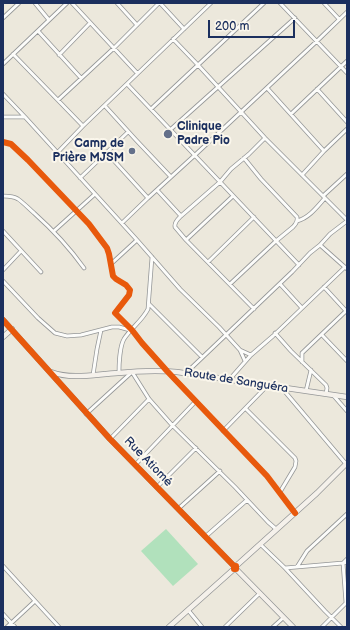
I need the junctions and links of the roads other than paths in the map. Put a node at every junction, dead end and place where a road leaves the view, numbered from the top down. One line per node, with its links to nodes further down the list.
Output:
1 (19, 3): 12 (street)
2 (35, 3): 15 (street)
3 (67, 3): 15 (street)
4 (72, 3): 16 (street)
5 (117, 3): 17 (street)
6 (159, 3): 17 (street); 18 (street)
7 (209, 3): 18 (street)
8 (264, 3): 27 (street)
9 (280, 3): 13 (street)
10 (324, 3): 14 (street)
11 (347, 12): 14 (street)
12 (3, 18)
13 (295, 18): 21 (street); 33 (street)
14 (339, 19): 21 (street)
15 (49, 20): 19 (street)
16 (90, 23): 22 (street); 24 (street)
17 (137, 25): 22 (street)
18 (184, 29): 20 (street)
19 (38, 31): 23 (street); 24 (street)
20 (173, 39): 27 (street); 29 (street)
21 (317, 41): 28 (street); 34 (street)
22 (114, 48): 29 (street); 31 (street)
23 (13, 54): 26 (street); 37 (street)
24 (59, 54): 31 (street)
25 (347, 61): 28 (street)
26 (3, 64)
27 (198, 65): 33 (street); 39 (street)
28 (341, 67): 30 (street); 35 (street)
29 (137, 73): 32 (street)
30 (347, 74)
31 (80, 78): 37 (street)
32 (127, 84): 38 (street); 39 (street)
33 (218, 87): 40 (street); 46 (street)
34 (267, 88): 40 (street); 41 (street)
35 (317, 89): 41 (street); 44 (street)
36 (3, 94): 43 (street)
37 (58, 100): 45 (street)
38 (105, 106): 45 (street); 48 (street)
39 (151, 109): 46 (street)
40 (241, 112): 49 (street); 54 (street)
41 (291, 114): 51 (street)
42 (3, 117): 43 (street)
43 (25, 117): 52 (street)
44 (347, 122)
45 (83, 126): 52 (street)
46 (170, 130): 54 (street)
47 (347, 130): 51 (street)
48 (128, 132): 53 (street); 58 (street)
49 (265, 138): 55 (street); 57 (street)
50 (3, 142): 67 (street)
51 (324, 151): 57 (street)
52 (57, 153): 59 (street)
53 (106, 153): 59 (street); 66 (street)
54 (195, 156): 58 (street); 60 (street)
55 (244, 158): 60 (street); 70 (street)
56 (347, 174): 65 (street)
57 (302, 175): 65 (street)
58 (171, 177): 61 (street)
59 (80, 178): 62 (street)
60 (220, 182): 64 (street); 68 (street)
61 (157, 190): 66 (street); 68 (street)
62 (95, 194): 67 (street); 72 (street)
63 (3, 196): 74 (street)
64 (233, 196): 69 (street); 76 (street)
65 (324, 197): 70 (street); 71 (street)
66 (148, 198): 72 (street)
67 (76, 211): 74 (street); 82 (street)
68 (181, 216): 76 (street)
69 (254, 217): 77 (street); 81 (street)
70 (297, 221): 77 (street)
71 (347, 221): 78 (street)
72 (122, 223): 75 (street)
73 (3, 231): 79 (street)
74 (54, 231): 84 (street)
75 (137, 240): 80 (street); 82 (street)
76 (186, 240): 81 (street)
77 (276, 241): 83 (street); 89 (street)
78 (320, 245): 83 (street); 85 (street)
79 (21, 251): 86 (street); 87 (street)
80 (152, 257): 92 (street); 101 (street)
81 (208, 262): 89 (street)
82 (112, 264): 99 (street)
83 (299, 265): 90 (street)
84 (84, 268)
85 (346, 268): 91 (street)
86 (3, 270)
87 (41, 272)
88 (3, 281): 98 (street)
89 (230, 284): 93 (street)
90 (280, 284): 93 (street); 94 (street)
91 (324, 287): 94 (street); 95 (street)
92 (149, 304): 99 (street); 108 (street)
93 (254, 308): 101 (street)
94 (302, 308): 100 (street)
95 (347, 311): 102 (street)
96 (3, 320): 97 (street)
97 (12, 329): 103 (street); 113 (street)
98 (102, 329): 99 (street); 118 (street)
99 (132, 330): 114 (street); 115 (street)
100 (275, 333): 105 (street); 107 (street)
101 (226, 335): 104 (street); 108 (street)
102 (322, 335): 106 (street); 110 (street)
103 (3, 337)
104 (240, 350): 107 (street); 109 (street)
105 (292, 352): 106 (street); 111 (street)
106 (302, 353): 111 (street)
107 (251, 355): 109 (street)
108 (202, 357): 117 (street)
109 (245, 361): 119 (street)
110 (347, 361)
111 (302, 362): 112 (street)
112 (311, 370): 122 (street); 123 (street)
113 (50, 371): 118 (street, Route de Sanguéra); 130 (street, Rue Atiomé)
114 (167, 371): 116 (street, Route de Sanguéra); 117 (street, Route de Sanguéra); 127 (street)
115 (119, 372): 116 (street, Route de Sanguéra); 118 (street, Route de Sanguéra)
116 (132, 372): 126 (street); 130 (street)
117 (186, 373): 119 (street, Route de Sanguéra)
118 (93, 375)
119 (230, 380): 120 (street, Route de Sanguéra)
120 (268, 385): 121 (street, Route de Sanguéra); 128 (street)
121 (281, 387): 122 (street, Route de Sanguéra); 135 (street)
122 (306, 391): 123 (street, Route de Sanguéra)
123 (326, 394): 124 (street, Route de Sanguéra)
124 (333, 395): 125 (street, Route de Sanguéra); 129 (street)
125 (347, 397)
126 (149, 400): 131 (street); 133 (street)
127 (196, 401): 131 (street); 132 (street)
128 (246, 409): 132 (street); 139 (street)
129 (347, 411)
130 (86, 414): 133 (street, Rue Atiomé)
131 (172, 425): 134 (street); 136 (street)
132 (223, 431): 139 (street)
133 (110, 439): 136 (street, Rue Atiomé)
134 (196, 448): 137 (street); 138 (street)
135 (346, 463): 142 (street)
136 (135, 465): 138 (street, Rue Atiomé)
137 (220, 471): 140 (street); 141 (street)
138 (157, 487): 141 (street, Rue Atiomé)
139 (280, 492): 142 (street)
140 (247, 500): 144 (street); 145 (street)
141 (178, 509): 145 (street, Rue Atiomé)
142 (295, 513): 144 (street)
143 (347, 514): 151 (street)
144 (276, 529): 146 (street)
145 (205, 537): 150 (street, Rue Atiomé)
146 (260, 544): 150 (street); 152 (street)
147 (347, 559): 148 (street)
148 (345, 563): 151 (street); 155 (street)
149 (3, 566): 154 (street)
150 (235, 567): 153 (street, Rue Atiomé); 157 (street)
151 (297, 567): 152 (street)
152 (285, 568): 160 (street)
153 (260, 593): 159 (street, Rue Atiomé); 167 (street)
154 (35, 601): 161 (street); 164 (street)
155 (346, 603): 156 (street); 160 (street)
156 (347, 608)
157 (188, 610): 165 (street); 166 (street)
158 (3, 614): 161 (street)
159 (283, 618): 168 (street); 169 (street, Rue Atiomé)
160 (332, 618): 170 (street); 171 (street)
161 (11, 623): 162 (street); 163 (street)
162 (7, 627)
163 (15, 627)
164 (59, 627)
165 (169, 627)
166 (202, 627)
167 (225, 627)
168 (273, 627)
169 (293, 627)
170 (322, 627)
171 (341, 627)

